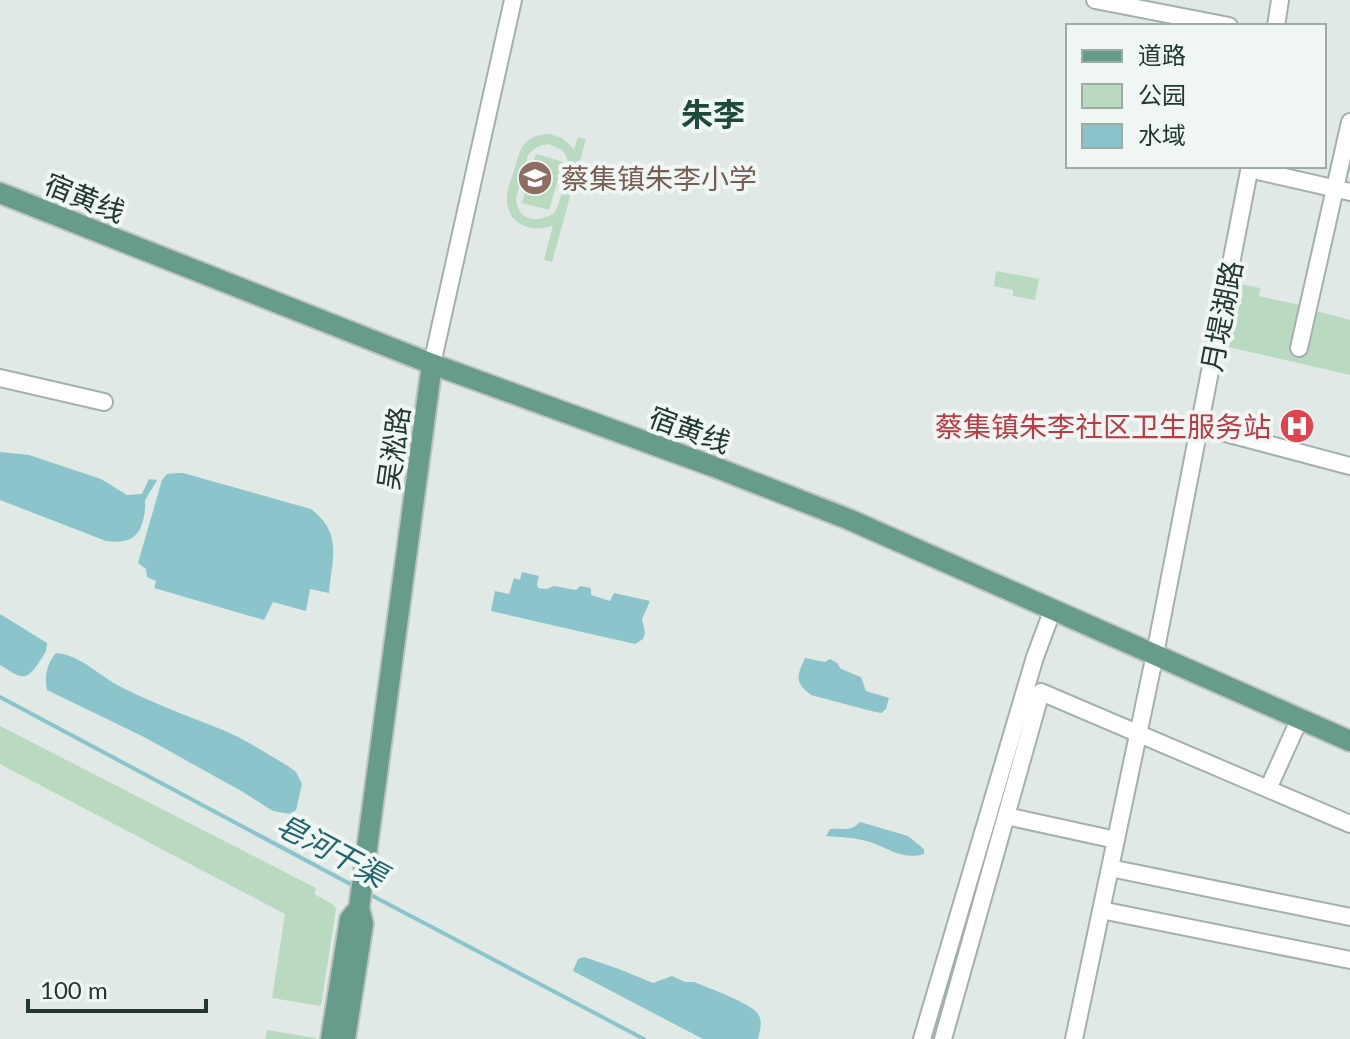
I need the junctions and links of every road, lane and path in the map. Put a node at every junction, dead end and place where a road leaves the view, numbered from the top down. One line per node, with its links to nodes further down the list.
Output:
1 (513, 0): 11 (street, 吴淞路)
2 (1095, 0): 4 (street)
3 (1280, 0): 5 (street)
4 (1219, 24)
5 (1276, 24)
6 (1350, 122): 8 (street)
7 (1249, 168): 8 (street); 14 (street, 月堤湖路)
8 (1343, 191): 10 (street)
9 (0, 193): 11 (main road, 宿黄线)
10 (1299, 348)
11 (432, 364): 16 (main road, 宿黄线); 27 (main road, 吴淞路)
12 (0, 378): 13 (street)
13 (104, 402)
14 (1199, 426): 15 (street); 17 (street, 月堤湖路)
15 (1350, 466)
16 (1053, 609): 17 (main road, 宿黄线); 23 (street)
17 (1155, 654): 18 (main road, 宿黄线); 19 (street, 月堤湖路)
18 (1300, 718): 20 (main road, 宿黄线); 21 (street)
19 (1138, 734): 21 (street); 22 (street); 25 (street, 月堤湖路)
20 (1350, 741)
21 (1268, 789): 24 (street)
22 (1004, 822): 23 (street); 25 (street); 34 (street)
23 (986, 823): 33 (street)
24 (1350, 824)
25 (1116, 840): 26 (street, 月堤湖路)
26 (1110, 868): 28 (street, 月堤湖路); 29 (street)
27 (359, 908): 31 (main road, 吴淞路); 32 (main road, 吴淞路)
28 (1101, 910): 30 (street); 35 (street, 月堤湖路)
29 (1350, 917)
30 (1350, 960)
31 (331, 1039)
32 (345, 1039)
33 (922, 1039)
34 (943, 1039)
35 (1074, 1039)

